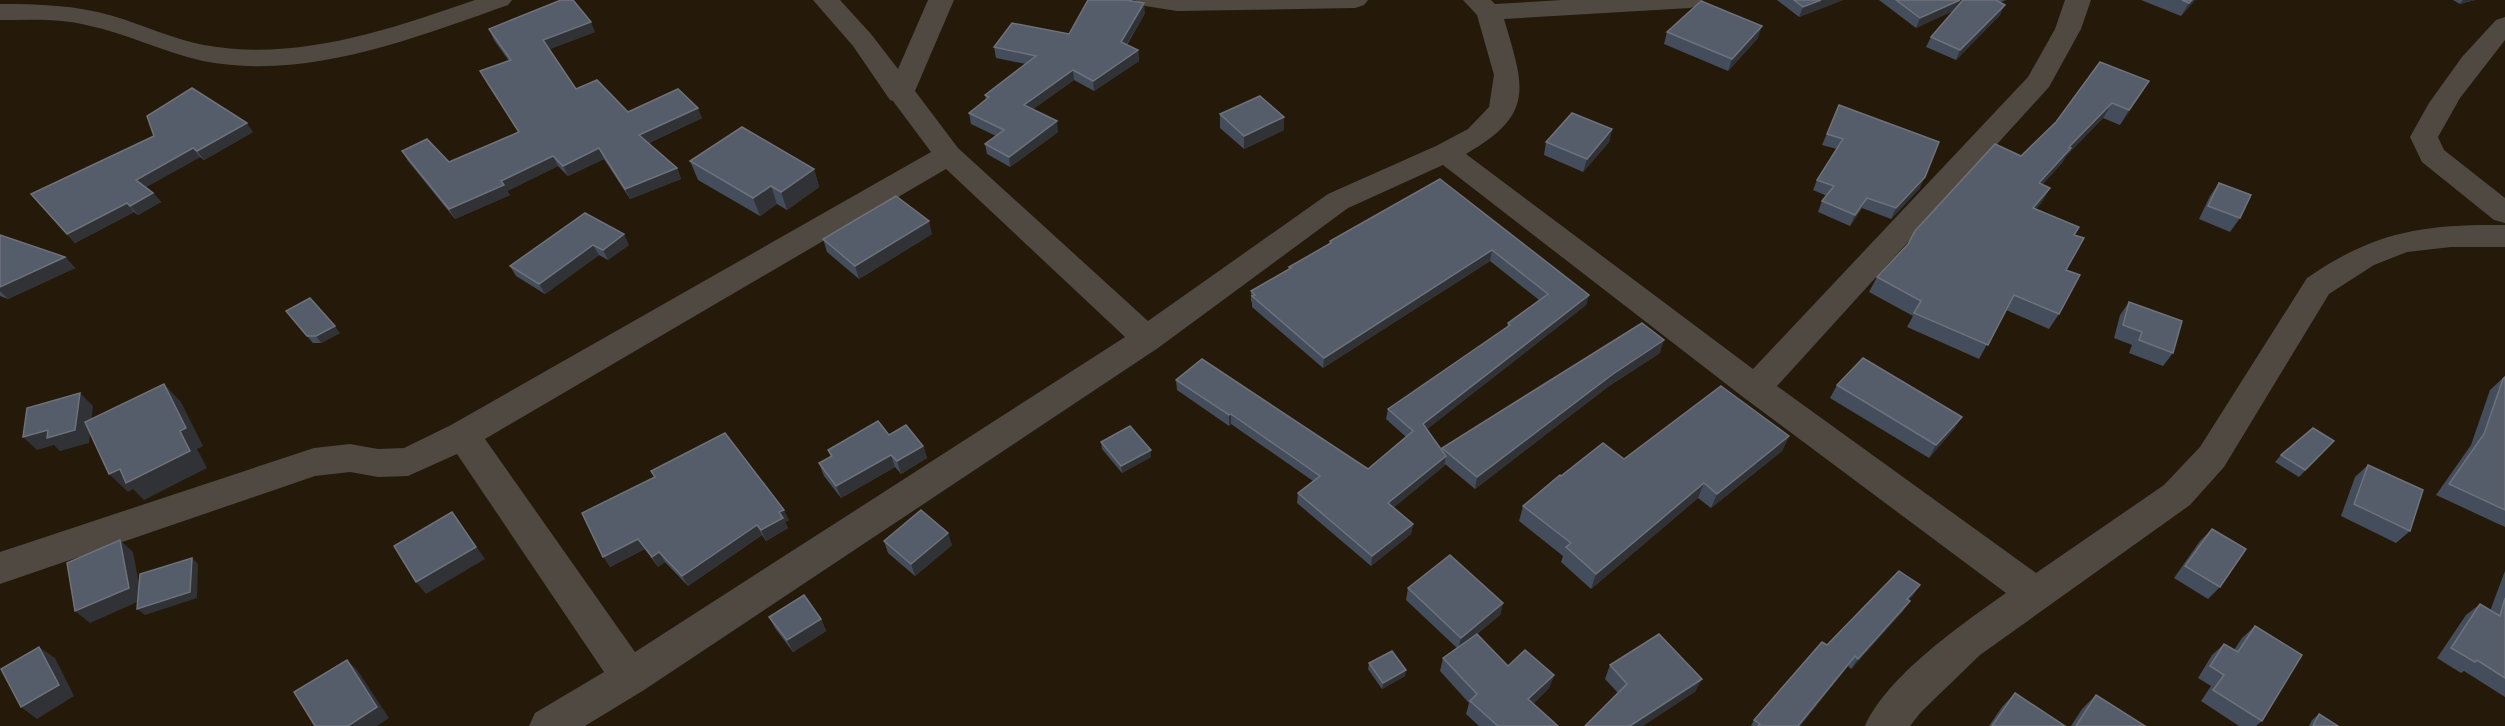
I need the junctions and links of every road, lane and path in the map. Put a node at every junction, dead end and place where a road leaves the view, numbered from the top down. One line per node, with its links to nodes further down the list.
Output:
1 (499, 0): 9 (street)
2 (826, 0): 12 (street)
3 (941, 0): 12 (street)
4 (1148, 0): 5 (street)
5 (1355, 0)
6 (1690, 0): 8 (street)
7 (2078, 0): 18 (street)
8 (1483, 6): 13 (street)
9 (454, 9): 10 (street)
10 (0, 12)
11 (2505, 25): 15 (street)
12 (900, 94): 14 (street)
13 (1446, 153): 17 (street); 18 (street)
14 (948, 155): 17 (street); 19 (street)
15 (2505, 213)
16 (2505, 236): 21 (street)
17 (1147, 339): 22 (street)
18 (1755, 388): 21 (street)
19 (463, 435): 20 (street); 22 (street)
20 (0, 568)
21 (2036, 594): 24 (street)
22 (630, 677): 23 (street)
23 (549, 726)
24 (1885, 726)

